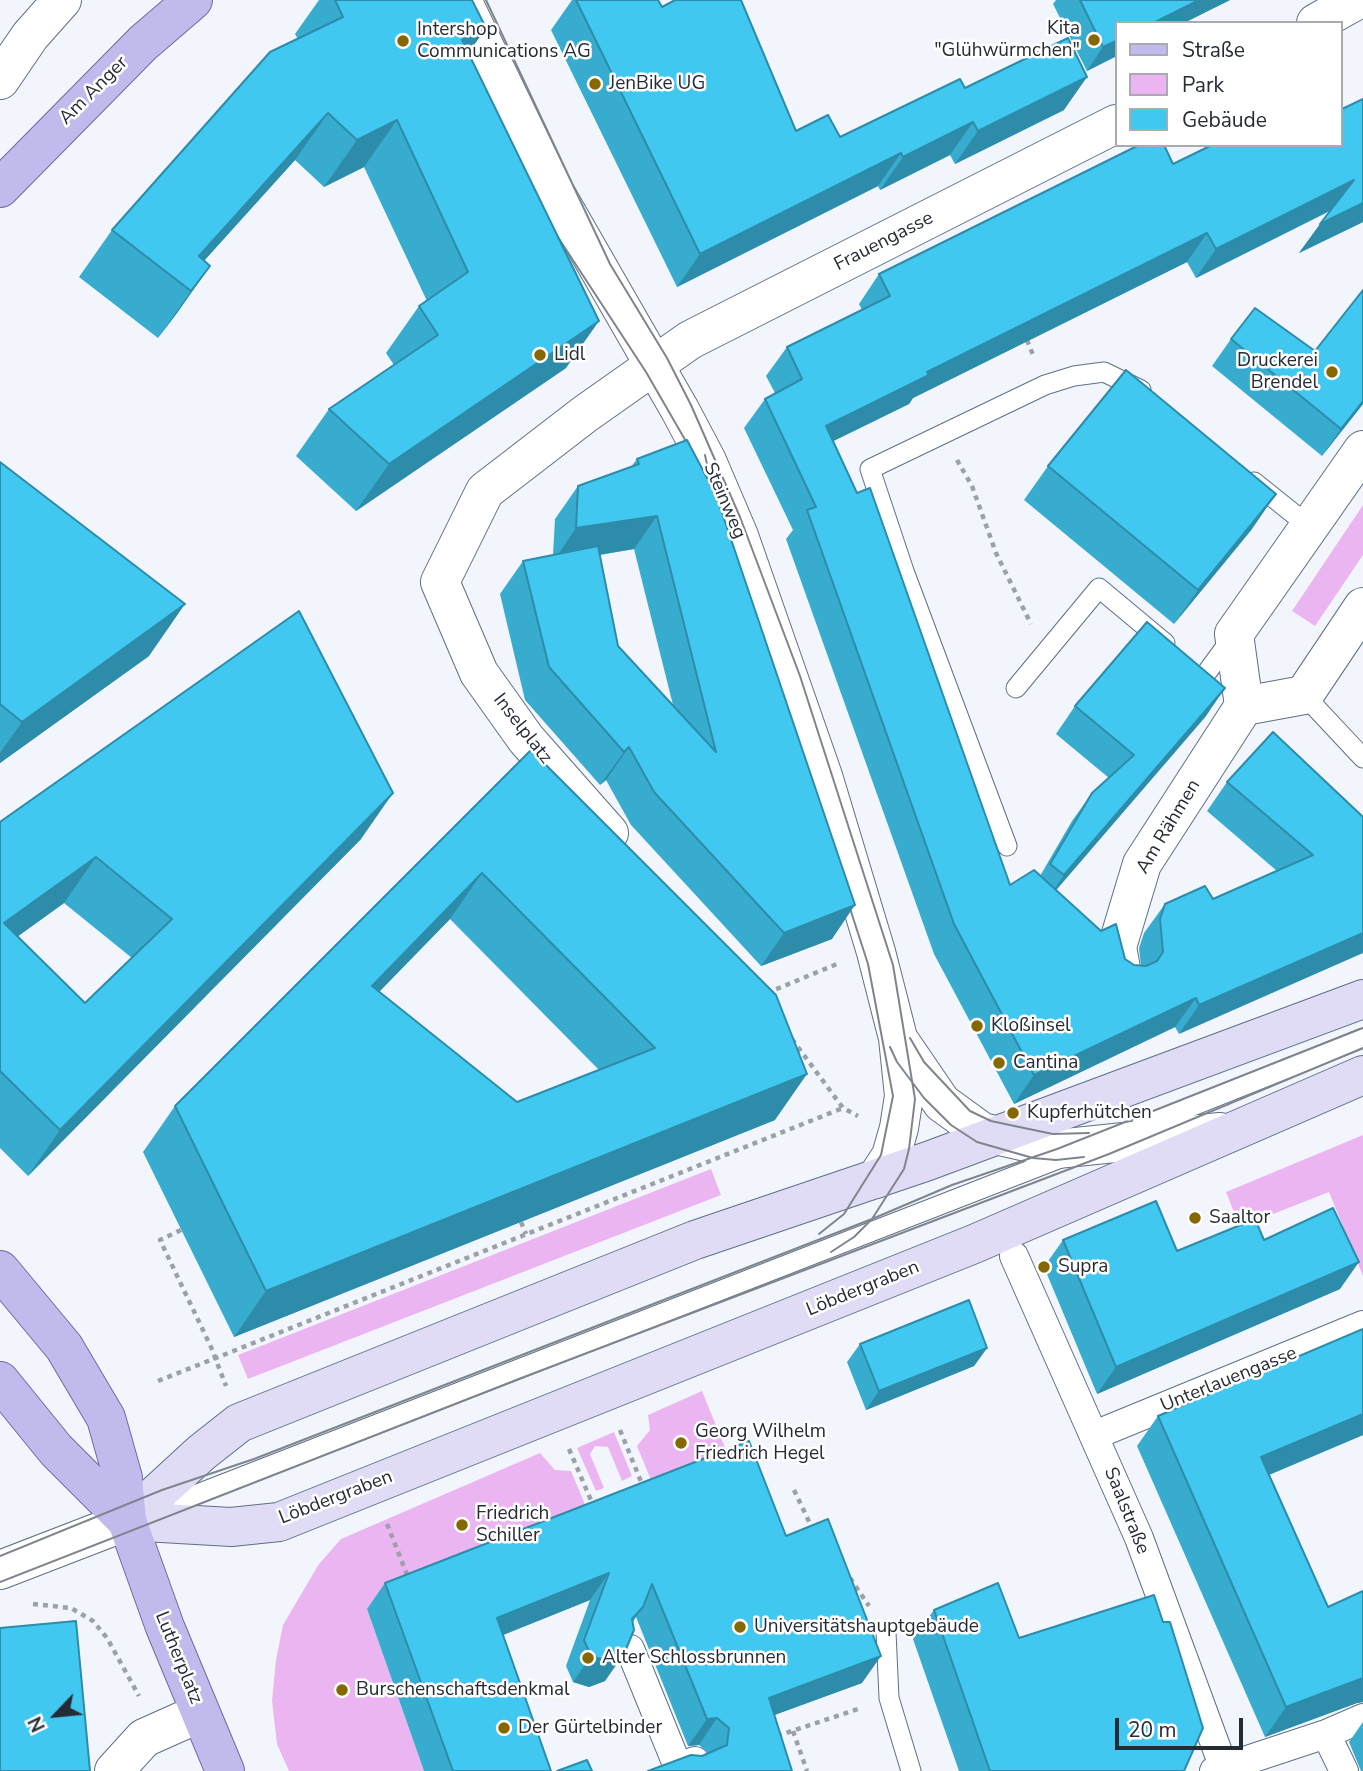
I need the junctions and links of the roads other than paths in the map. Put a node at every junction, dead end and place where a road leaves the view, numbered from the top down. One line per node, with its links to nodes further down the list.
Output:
1 (62, 0): 6 (street)
2 (193, 0): 8 (main road, Am Anger)
3 (462, 0): 9 (street, Steinweg)
4 (1357, 0): 5 (street)
5 (1320, 21)
6 (0, 80)
7 (1114, 125): 9 (street, Frauengasse)
8 (0, 188)
9 (655, 366): 22 (street, Inselplatz); 25 (street, Steinweg)
10 (1154, 401): 21 (lane)
11 (1363, 450): 13 (street)
12 (1237, 468): 13 (lane)
13 (1310, 527): 15 (street)
14 (1363, 607): 18 (street)
15 (1234, 634): 16 (lane); 19 (street)
16 (1205, 675): 17 (lane); 19 (lane)
17 (1016, 688)
18 (1304, 695): 19 (street); 20 (lane)
19 (1244, 706): 23 (street, Am Rähmen)
20 (1363, 758)
21 (1007, 846)
22 (636, 863)
23 (1122, 974)
24 (1363, 999): 29 (main road)
25 (898, 1038): 29 (street, Steinweg); 31 (street, Steinweg)
26 (1363, 1038): 30 (lane)
27 (1363, 1075): 28 (main road, Löbdergraben)
28 (1228, 1132): 30 (street, Löbdergraben); 37 (main road, Löbdergraben)
29 (999, 1135): 30 (street, Löbdergraben); 31 (main road)
30 (1087, 1148): 37 (lane)
31 (876, 1179): 37 (main road)
32 (1014, 1256): 36 (street, Saalstraße)
33 (0, 1270): 37 (main road, Lutherplatz)
34 (1363, 1325): 36 (street, Unterlauengasse)
35 (0, 1381): 37 (main road, Lutherplatz)
36 (1096, 1435): 46 (street, Saalstraße)
37 (127, 1521): 38 (street); 42 (main road, Lutherplatz)
38 (0, 1570)
39 (886, 1632): 48 (lane)
40 (630, 1649): 44 (street)
41 (1363, 1718): 43 (street)
42 (184, 1719): 45 (street, Lutherplatz); 47 (main road)
43 (1326, 1734): 46 (street); 49 (street)
44 (695, 1761)
45 (120, 1763)
46 (1221, 1770)
47 (225, 1771)
48 (911, 1771)
49 (1344, 1771)

